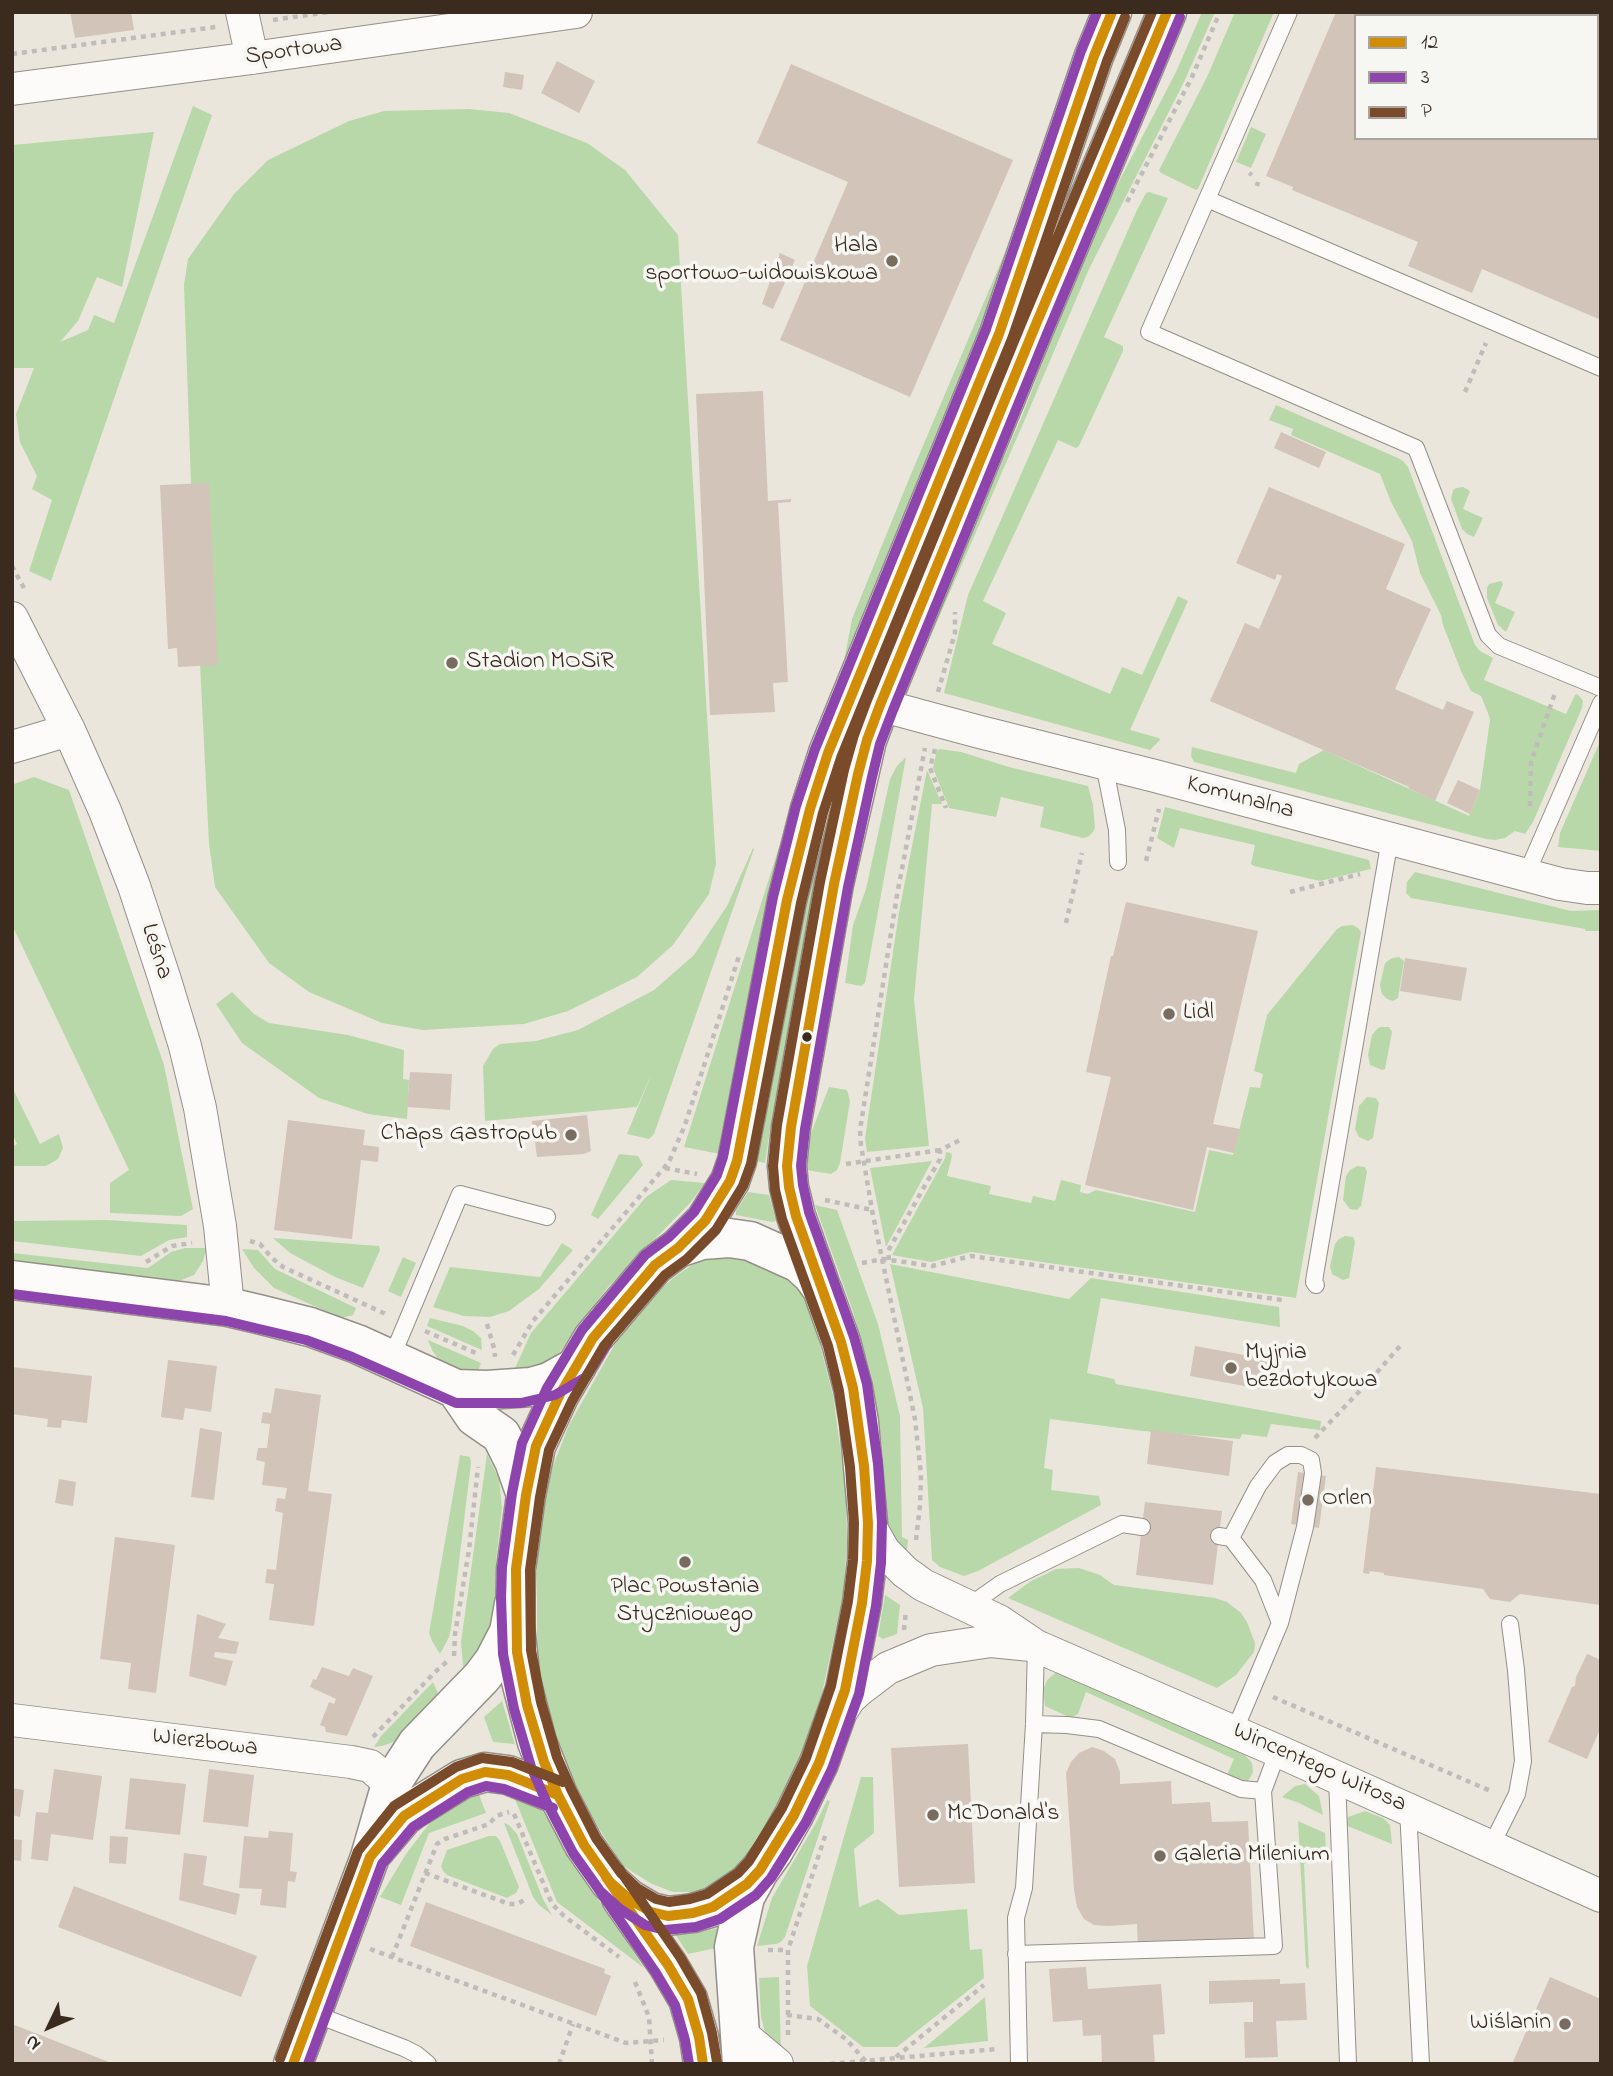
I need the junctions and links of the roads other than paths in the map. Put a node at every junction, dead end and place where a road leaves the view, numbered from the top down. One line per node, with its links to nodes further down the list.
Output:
1 (576, 12): 6 (street, Sportowa)
2 (1112, 12): 22 (main road)
3 (1167, 12): 13 (main road)
4 (1289, 12): 8 (lane)
5 (243, 18): 6 (street)
6 (252, 58): 7 (street, Sportowa)
7 (12, 89)
8 (1207, 199): 9 (lane); 11 (lane)
9 (1601, 368)
10 (12, 618): 14 (street, Leśna)
11 (1601, 688)
12 (1601, 702): 19 (lane)
13 (880, 705): 16 (street, Komunalna); 25 (main road)
14 (69, 730): 15 (street); 26 (street, Leśna)
15 (12, 747)
16 (1104, 764): 17 (street, Komunalna); 18 (lane)
17 (1387, 854): 19 (street, Komunalna); 24 (lane)
18 (1118, 862)
19 (1526, 875): 20 (street, Komunalna)
20 (1601, 888)
21 (547, 1217): 27 (lane)
22 (678, 1248): 25 (main road); 28 (main road)
23 (12, 1280): 26 (main road)
24 (1316, 1285)
25 (822, 1289): 31 (main road)
26 (228, 1307): 27 (main road)
27 (391, 1359): 29 (main road)
28 (576, 1367): 29 (main road); 30 (main road)
29 (456, 1389): 30 (main road)
30 (526, 1495): 33 (main road)
31 (868, 1523): 34 (street, Wincentego Witosa); 39 (main road)
32 (1142, 1527): 34 (lane)
33 (515, 1598): 44 (main road); 46 (main road)
34 (969, 1606): 37 (street, Wincentego Witosa)
35 (1280, 1623): 35 (lane); 41 (lane)
36 (1510, 1624): 48 (lane)
37 (1036, 1646): 39 (street, Wincentego Witosa); 40 (lane); 41 (street, Wincentego Witosa)
38 (12, 1720): 44 (street, Wierzbowa)
39 (835, 1720): 50 (main road)
40 (1034, 1724): 45 (lane); 53 (lane)
41 (1234, 1731): 42 (street, Wincentego Witosa)
42 (1278, 1751): 43 (street, Wincentego Witosa); 45 (lane)
43 (1337, 1778): 47 (street, Wincentego Witosa); 61 (lane)
44 (391, 1784): 49 (main road)
45 (1262, 1791): 53 (lane)
46 (558, 1796): 49 (main road); 51 (main road)
47 (1408, 1810): 48 (street, Wincentego Witosa); 62 (lane)
48 (1491, 1846): 52 (street, Wincentego Witosa)
49 (370, 1857): 54 (main road)
50 (760, 1870): 51 (main road); 55 (main road)
51 (610, 1882): 58 (main road)
52 (1601, 1896)
53 (1016, 1954): 60 (lane)
54 (312, 2013): 56 (main road); 57 (lane)
55 (741, 2049): 59 (street)
56 (293, 2064)
57 (428, 2064)
58 (703, 2064)
59 (777, 2064)
60 (1020, 2064)
61 (1348, 2064)
62 (1421, 2064)

